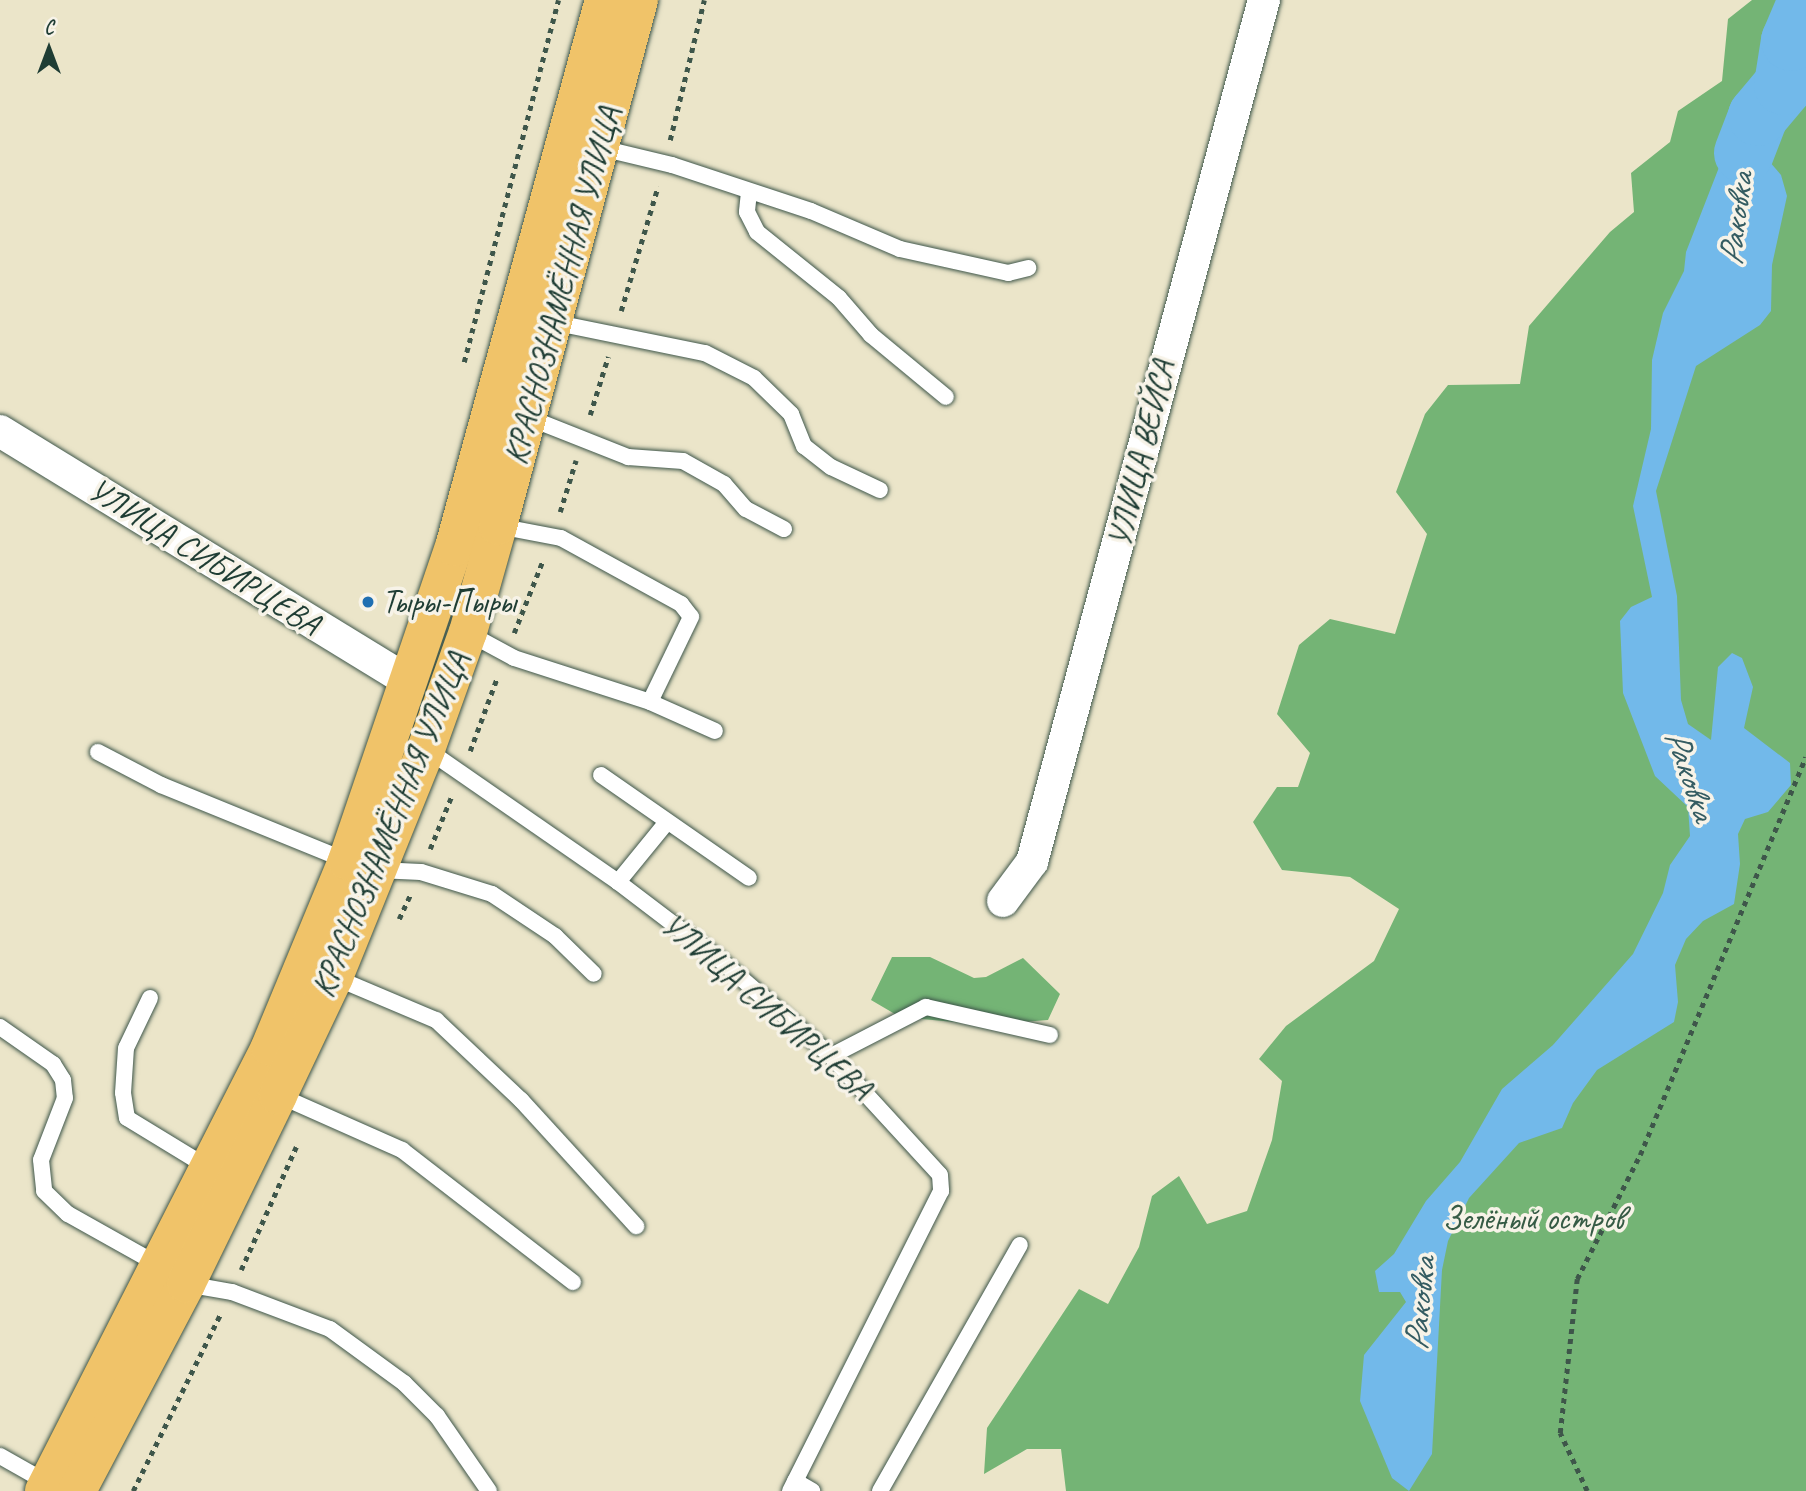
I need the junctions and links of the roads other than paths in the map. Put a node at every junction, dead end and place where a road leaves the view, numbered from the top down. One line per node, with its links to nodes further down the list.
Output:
1 (604, 0): 15 (highway, КРАСНОЗНАМЁННАЯ УЛИЦА)
2 (639, 0): 4 (highway, КРАСНОЗНАМЁННАЯ УЛИЦА)
3 (1265, 0): 26 (street, УЛИЦА ВЕЙСА)
4 (601, 148): 5 (lane); 7 (highway, КРАСНОЗНАМЁННАЯ УЛИЦА)
5 (749, 192): 6 (lane); 8 (lane)
6 (1028, 268)
7 (552, 323): 9 (highway, КРАСНОЗНАМЁННАЯ УЛИЦА); 11 (lane)
8 (946, 397)
9 (527, 417): 12 (highway, КРАСНОЗНАМЁННАЯ УЛИЦА); 13 (lane)
10 (0, 431): 15 (street, УЛИЦА СИБИРЦЕВА)
11 (880, 490)
12 (498, 526): 14 (highway, КРАСНОЗНАМЁННАЯ УЛИЦА); 17 (lane)
13 (784, 529)
14 (468, 632): 16 (highway, КРАСНОЗНАМЁННАЯ УЛИЦА); 17 (lane)
15 (409, 682): 16 (highway); 23 (highway, КРАСНОЗНАМЁННАЯ УЛИЦА)
16 (444, 700): 19 (highway, КРАСНОЗНАМЁННАЯ УЛИЦА)
17 (650, 702): 18 (lane)
18 (715, 731)
19 (426, 749): 23 (highway, КРАСНОЗНАМЁННАЯ УЛИЦА); 25 (lane, УЛИЦА СИБИРЦЕВА)
20 (99, 752): 23 (lane)
21 (601, 775): 22 (lane)
22 (667, 822): 24 (lane); 25 (lane)
23 (363, 866): 27 (lane); 28 (highway, КРАСНОЗНАМЁННАЯ УЛИЦА); 34 (highway, КРАСНОЗНАМЁННАЯ УЛИЦА)
24 (749, 878)
25 (618, 882): 32 (lane, УЛИЦА СИБИРЦЕВА)
26 (1003, 901)
27 (594, 974)
28 (334, 977): 33 (highway, КРАСНОЗНАМЁННАЯ УЛИЦА); 35 (lane)
29 (150, 998): 34 (lane)
30 (0, 1027): 37 (lane)
31 (1050, 1035): 32 (lane)
32 (831, 1056): 40 (lane, УЛИЦА СИБИРЦЕВА)
33 (278, 1095): 37 (highway, КРАСНОЗНАМЁННАЯ УЛИЦА); 38 (lane)
34 (209, 1168): 37 (highway, КРАСНОЗНАМЁННАЯ УЛИЦА)
35 (636, 1226)
36 (1020, 1245): 44 (lane)
37 (173, 1275): 41 (highway, КРАСНОЗНАМЁННАЯ УЛИЦА); 42 (lane)
38 (573, 1282)
39 (0, 1456): 41 (lane)
40 (793, 1486): 43 (lane)
41 (56, 1488)
42 (489, 1491)
43 (812, 1491)
44 (880, 1491)

